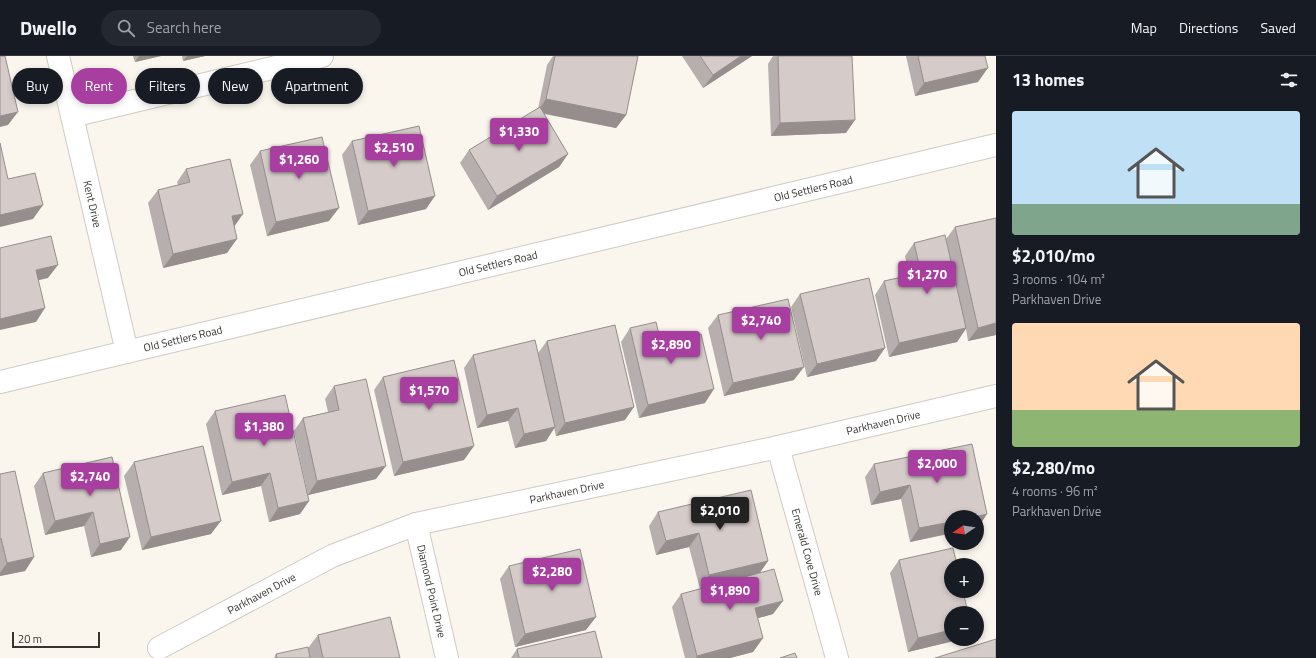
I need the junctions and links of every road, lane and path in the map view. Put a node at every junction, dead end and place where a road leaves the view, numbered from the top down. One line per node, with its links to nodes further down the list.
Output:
1 (58, 56): 3 (street, Kent Drive)
2 (322, 56): 3 (street)
3 (72, 116): 5 (street, Kent Drive)
4 (996, 145): 5 (street, Old Settlers Road)
5 (127, 352): 6 (street, Old Settlers Road)
6 (0, 382)
7 (996, 396): 8 (street, Parkhaven Drive)
8 (778, 447): 9 (street, Parkhaven Drive); 12 (street, Emerald Cove Drive)
9 (416, 524): 10 (street, Parkhaven Drive); 11 (street, Diamond Point Drive)
10 (159, 648)
11 (447, 658)
12 (837, 658)

